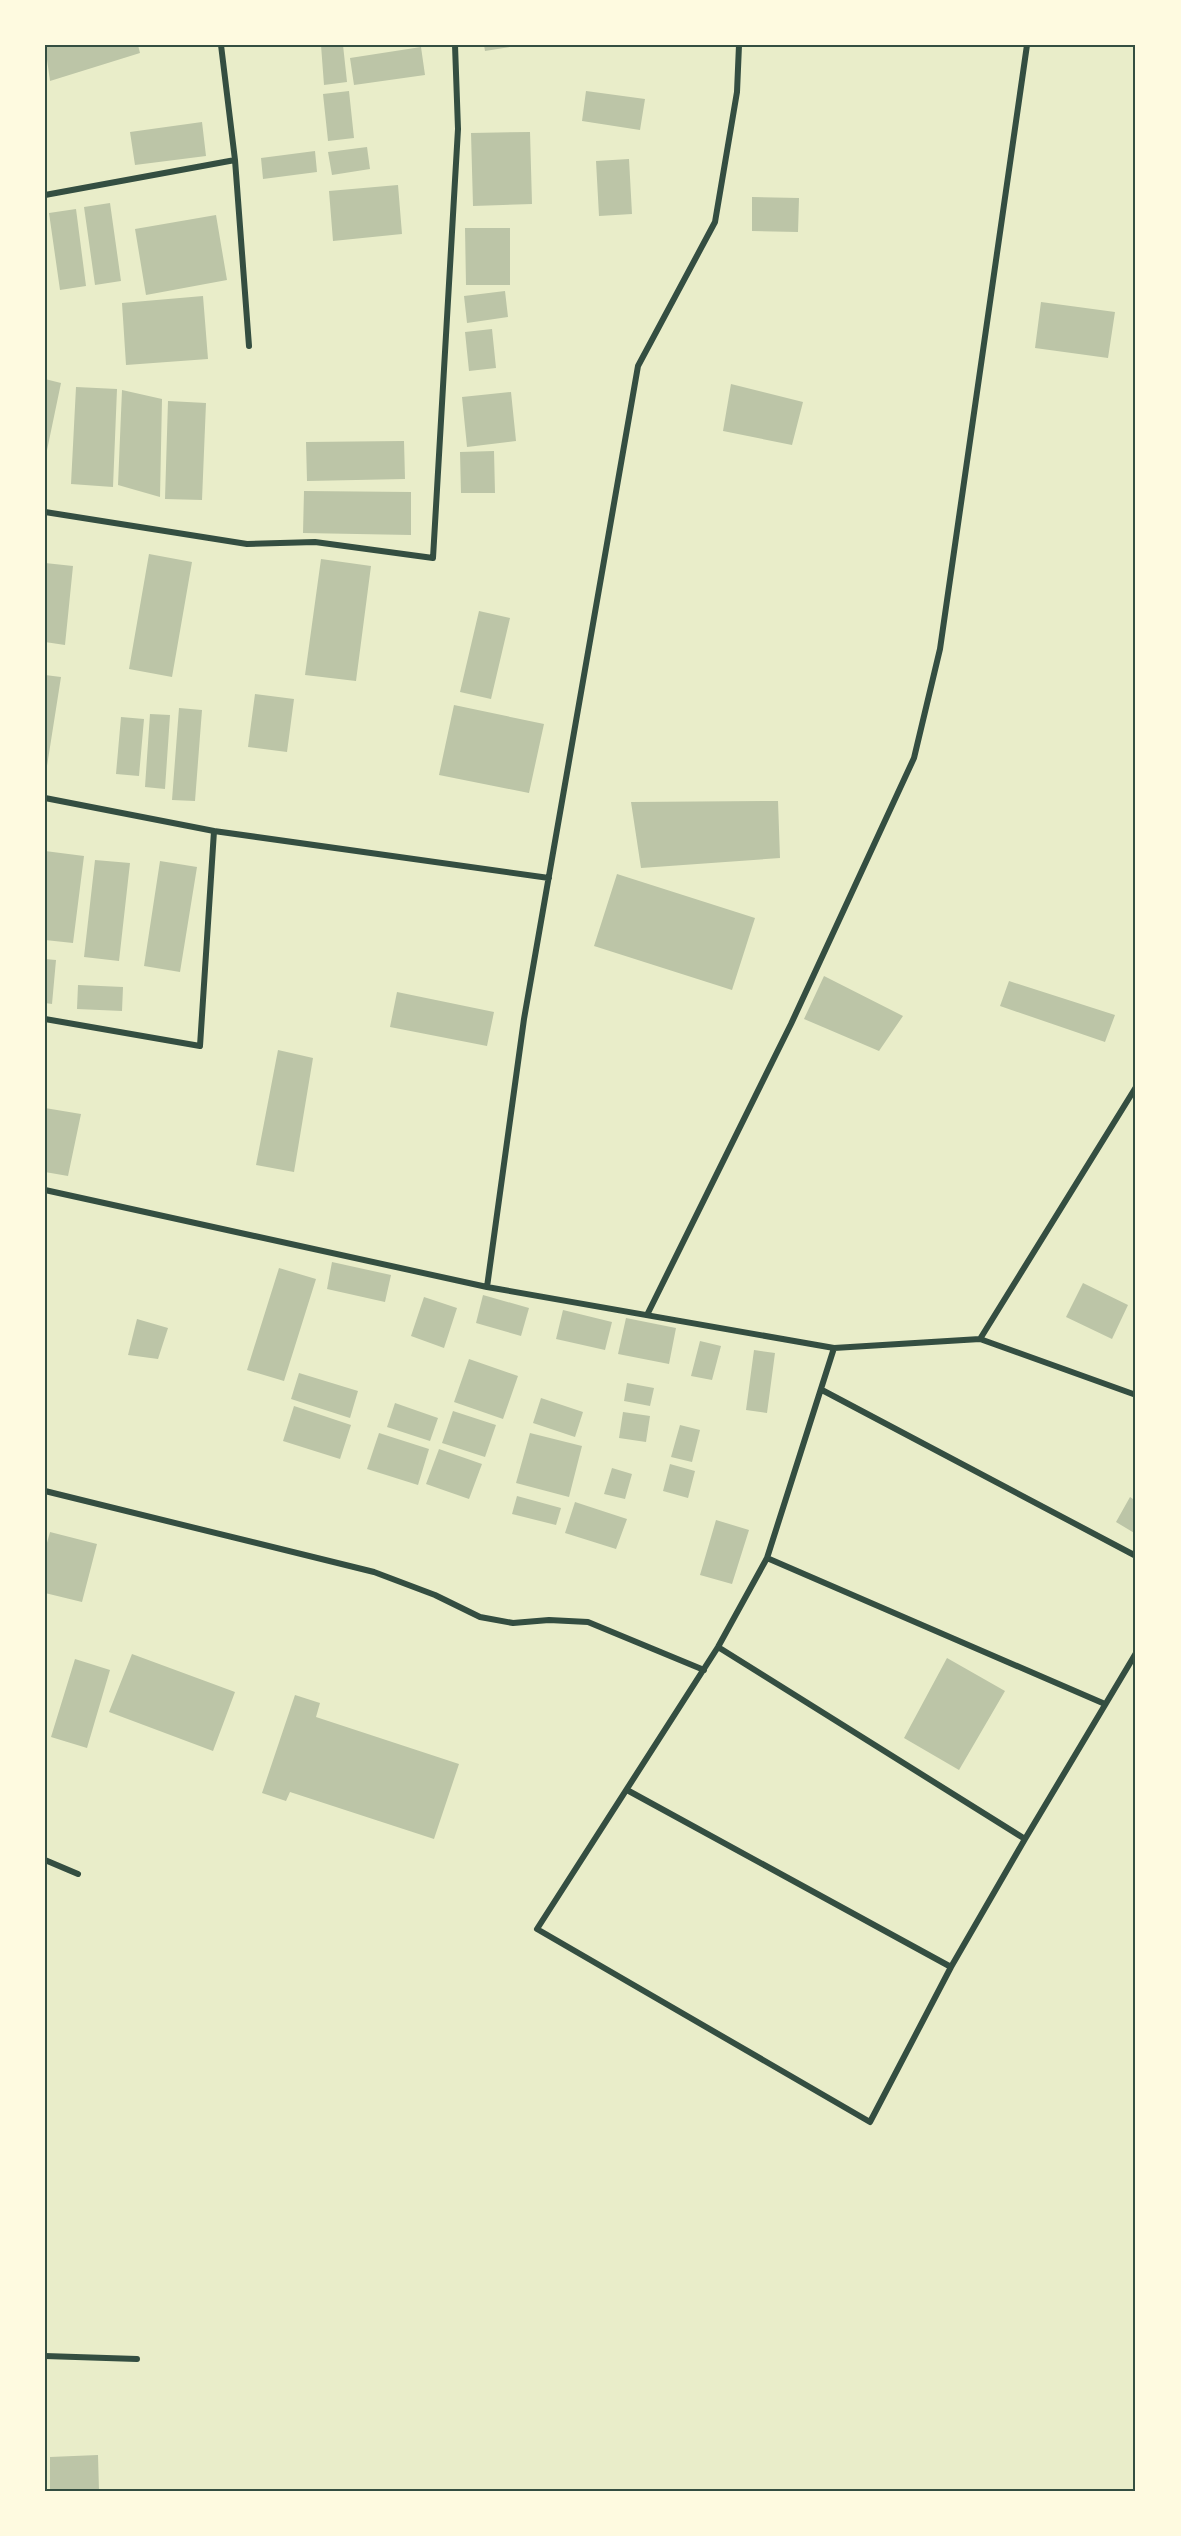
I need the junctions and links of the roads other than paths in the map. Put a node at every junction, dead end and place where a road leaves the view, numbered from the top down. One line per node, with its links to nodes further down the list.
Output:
1 (221, 45): 5 (street)
2 (455, 45): 8 (street)
3 (739, 45): 11 (street)
4 (1027, 45): 16 (street)
5 (235, 160): 6 (street); 7 (street)
6 (45, 195)
7 (249, 346)
8 (45, 512)
9 (45, 798): 10 (street)
10 (214, 831): 11 (street); 12 (street)
11 (549, 878): 15 (street)
12 (45, 1019)
13 (1136, 1087): 17 (street)
14 (45, 1190): 15 (street)
15 (487, 1287): 16 (street)
16 (647, 1315): 18 (street)
17 (980, 1339): 18 (street); 20 (street)
18 (834, 1348): 19 (street)
19 (822, 1390): 22 (street); 23 (street)
20 (1136, 1395)
21 (45, 1491): 26 (street)
22 (1136, 1556)
23 (767, 1558): 24 (street); 27 (street)
24 (718, 1647): 26 (street); 29 (street)
25 (1136, 1653): 27 (street)
26 (704, 1670): 28 (street)
27 (1105, 1704): 29 (street)
28 (627, 1791): 32 (street); 32 (street)
29 (1024, 1839): 32 (street)
30 (45, 1860): 31 (street)
31 (78, 1874)
32 (951, 1967)
33 (45, 2356): 34 (street)
34 (137, 2358)

